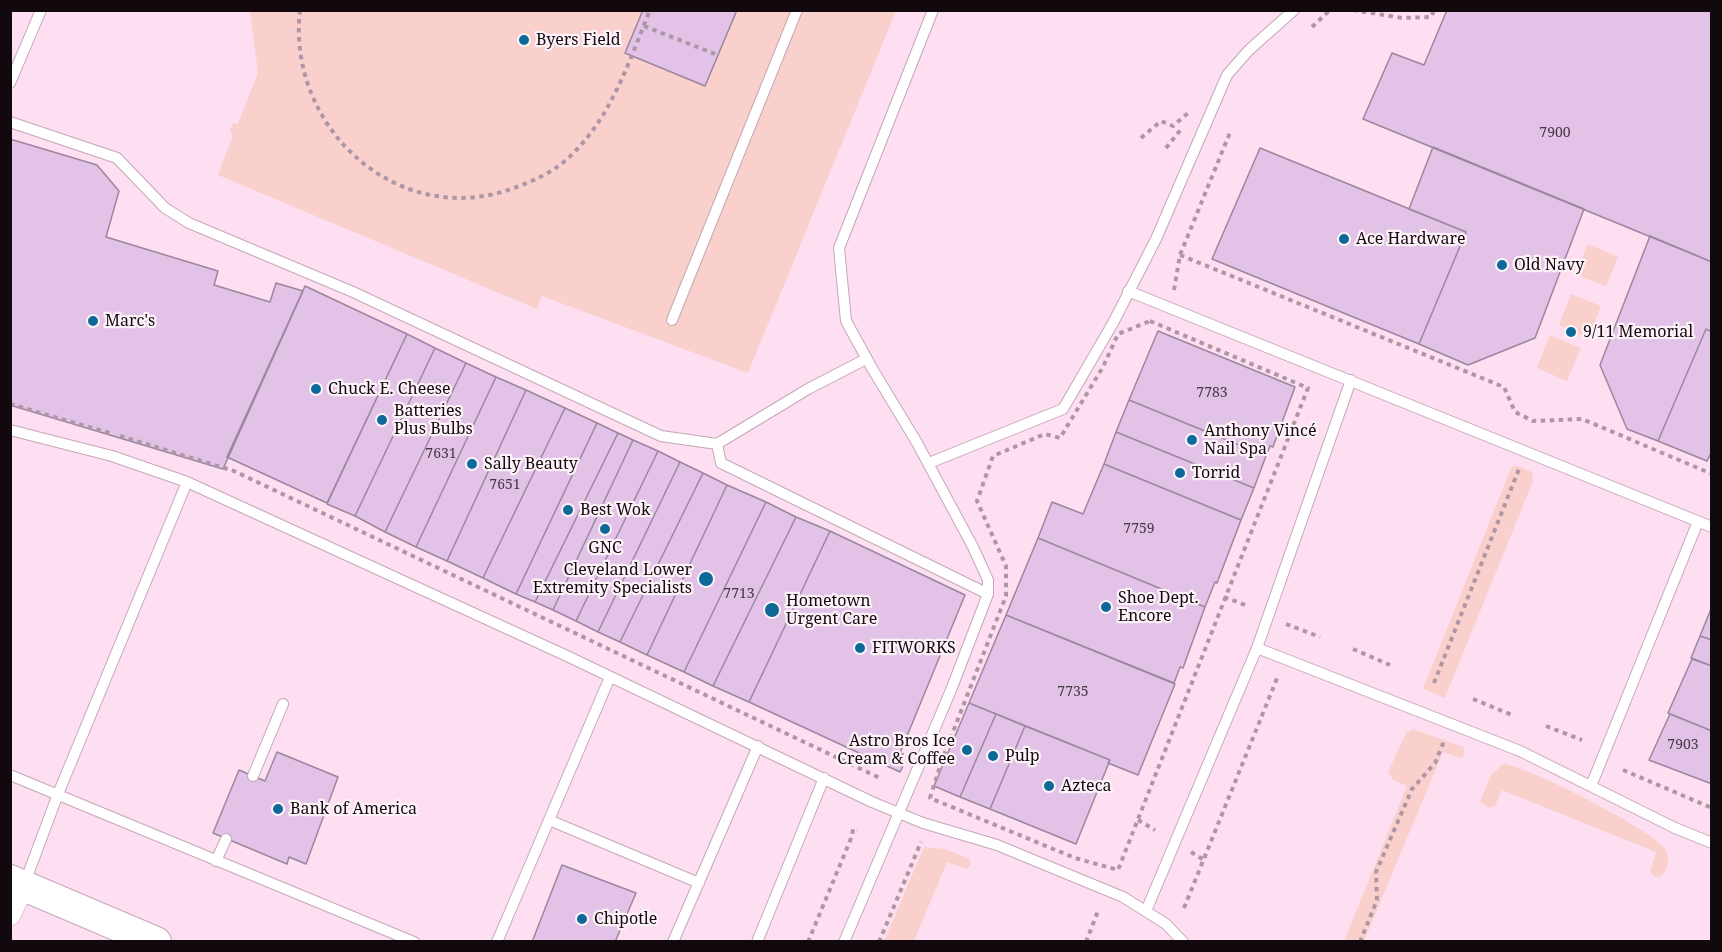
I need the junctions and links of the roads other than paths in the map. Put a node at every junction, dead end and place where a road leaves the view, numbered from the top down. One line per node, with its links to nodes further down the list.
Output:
1 (40, 10): 5 (lane)
2 (797, 10): 8 (lane)
3 (933, 10): 9 (lane)
4 (1294, 10): 7 (lane)
5 (11, 80)
6 (10, 122): 12 (lane)
7 (1128, 291): 10 (lane); 13 (lane)
8 (672, 320)
9 (867, 359): 12 (lane); 13 (lane)
10 (1351, 380): 15 (lane); 18 (lane)
11 (10, 430): 14 (lane)
12 (717, 444): 17 (lane)
13 (928, 463): 17 (lane)
14 (187, 482): 19 (lane); 26 (lane)
15 (1697, 524): 16 (lane); 25 (lane)
16 (1712, 527)
17 (988, 594): 27 (lane)
18 (1257, 648): 25 (lane); 34 (lane)
19 (610, 676): 21 (lane); 28 (lane)
20 (283, 704): 23 (lane)
21 (758, 746): 24 (lane); 33 (lane)
22 (10, 775): 26 (lane)
23 (253, 776)
24 (824, 777): 27 (lane); 40 (lane)
25 (1591, 786): 30 (lane)
26 (58, 794): 31 (lane); 32 (lane)
27 (898, 812): 34 (lane); 41 (lane)
28 (549, 820): 33 (lane); 38 (lane)
29 (226, 839): 31 (lane)
30 (1712, 843)
31 (216, 861): 37 (lane)
32 (17, 882): 35 (street); 36 (main road)
33 (699, 883): 39 (lane)
34 (1146, 911): 42 (lane)
35 (10, 915)
36 (156, 942)
37 (414, 942)
38 (497, 942)
39 (673, 942)
40 (758, 942)
41 (844, 942)
42 (1183, 942)

